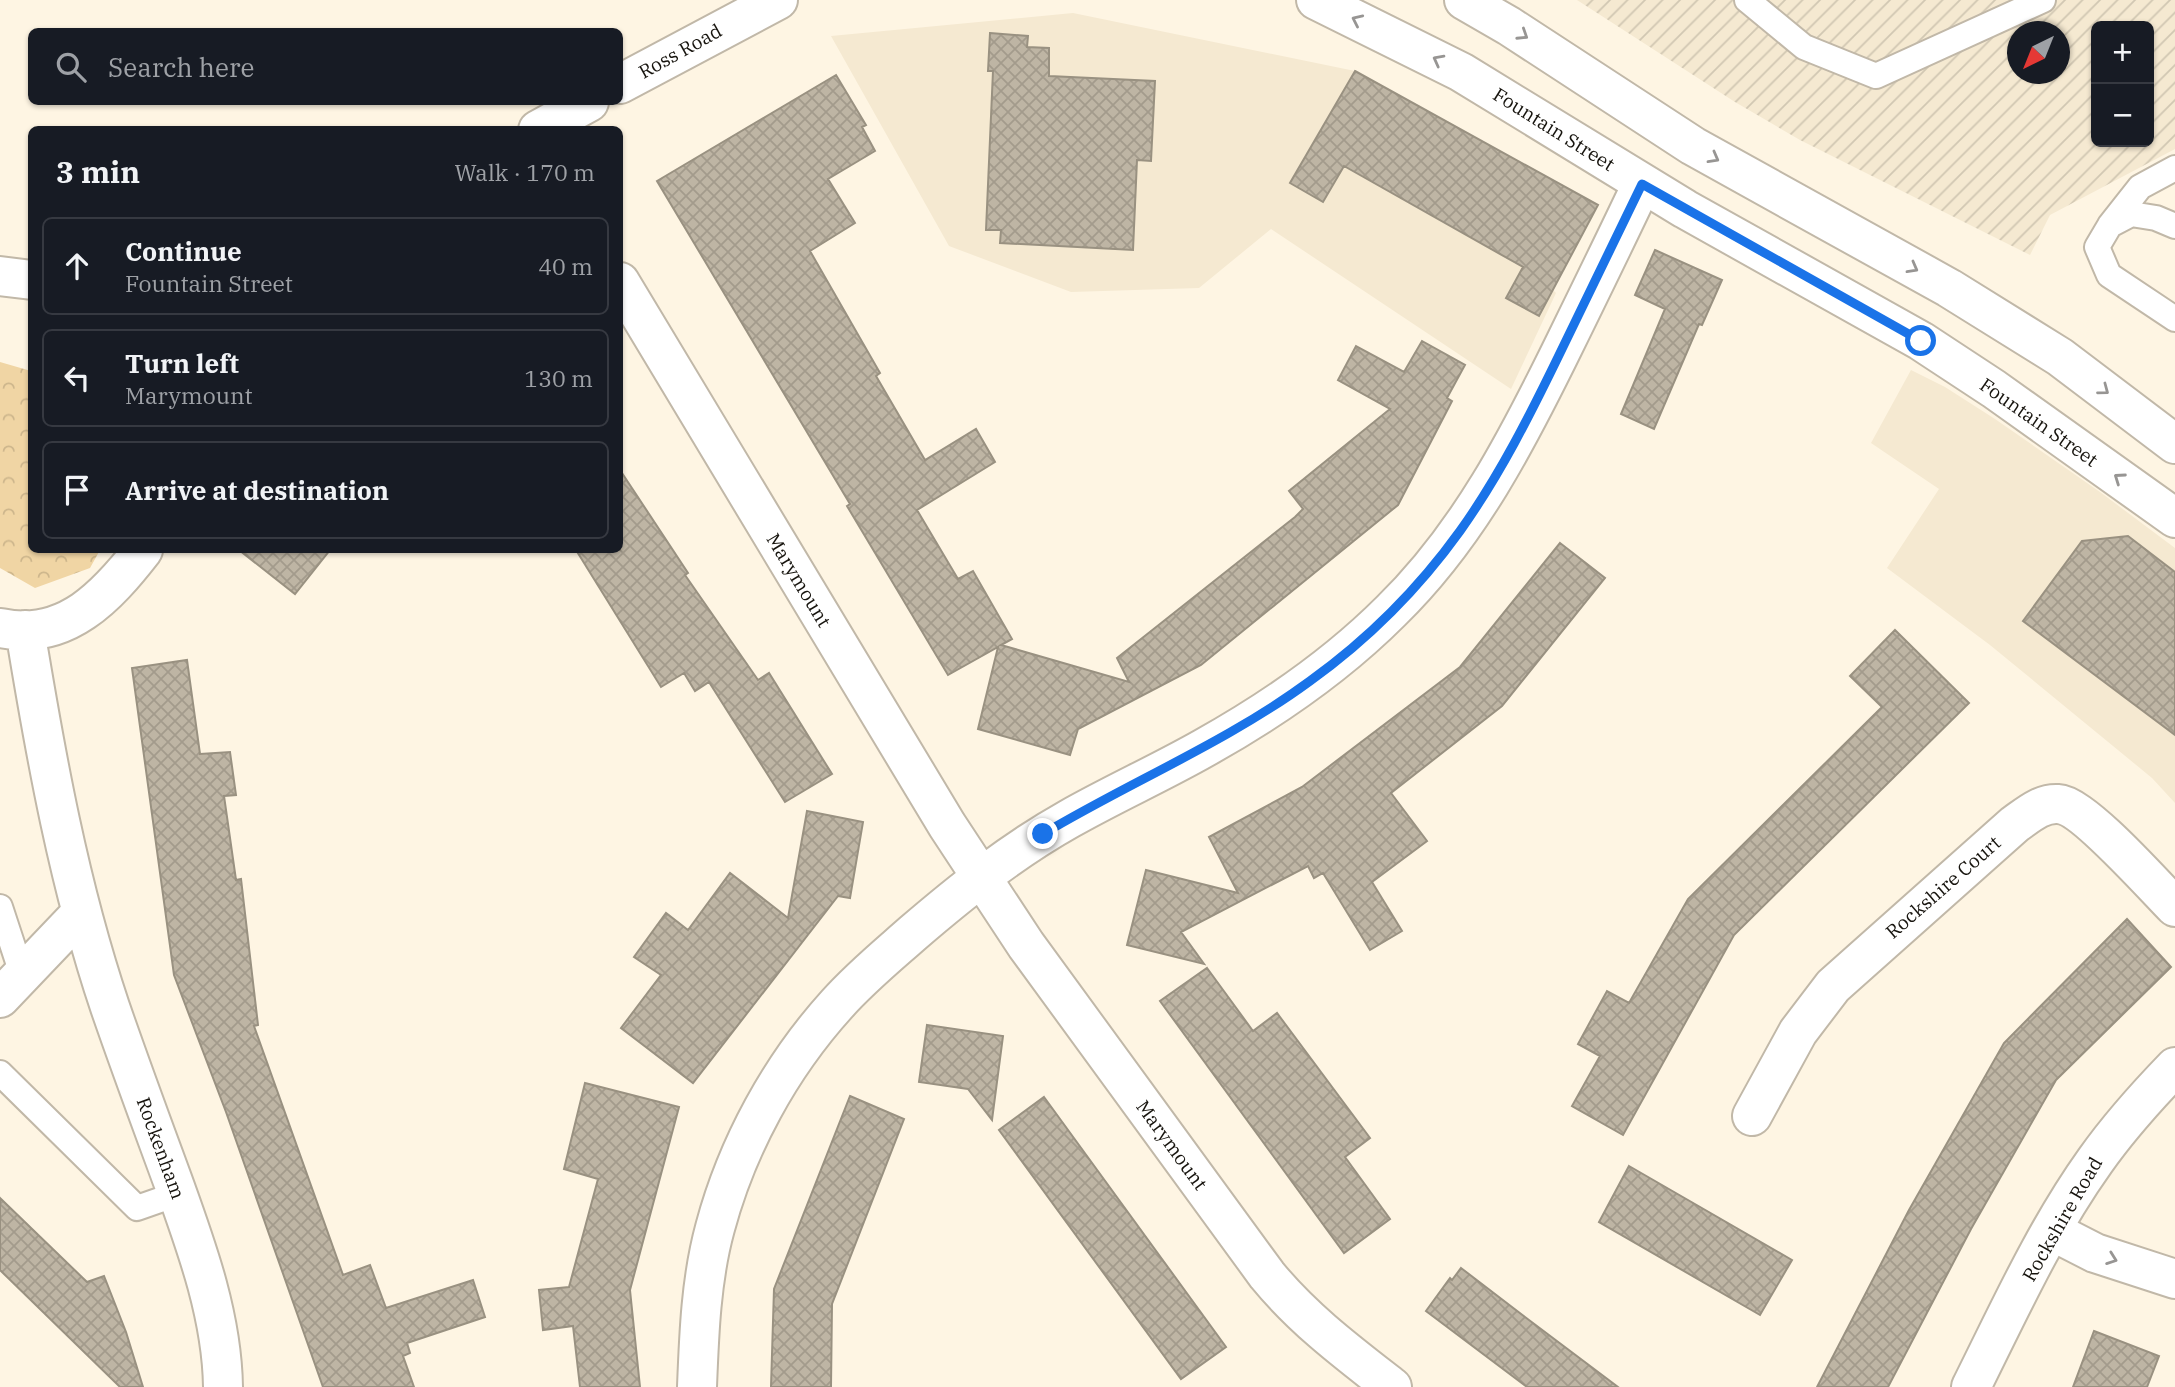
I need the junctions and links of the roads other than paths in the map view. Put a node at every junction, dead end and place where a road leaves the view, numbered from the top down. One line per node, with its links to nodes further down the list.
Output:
1 (778, 0): 6 (street, Ross Road)
2 (1316, 0): 10 (street, Fountain Street, one-way to 2)
3 (1464, 0): 17 (street, one-way to 17)
4 (1747, 0): 5 (lane)
5 (2043, 0)
6 (623, 82)
7 (584, 105): 8 (street)
8 (545, 126)
9 (2175, 168): 11 (lane)
10 (1642, 184): 18 (street, Fountain Street, one-way to 10); 21 (street)
11 (2110, 225): 12 (lane); 16 (lane)
12 (2175, 226)
13 (0, 276): 14 (street)
14 (28, 280)
15 (623, 287): 21 (street, Marymount)
16 (2175, 318)
17 (2175, 444)
18 (2175, 518)
19 (142, 553): 20 (street, Rockenham)
20 (13, 629): 24 (street, Rockenham)
21 (981, 877): 33 (street); 34 (street, Marymount)
22 (0, 907): 25 (lane)
23 (2175, 907): 28 (street, Rockshire Court)
24 (81, 913): 25 (street); 29 (street, Rockenham)
25 (11, 986)
26 (2175, 1067): 30 (street, Rockshire Road)
27 (0, 1073): 29 (lane)
28 (1752, 1116)
29 (177, 1194): 32 (street, Rockenham)
30 (2052, 1231): 31 (street, one-way to 31); 35 (street, Rockshire Road)
31 (2175, 1279)
32 (223, 1387)
33 (697, 1387)
34 (1392, 1387)
35 (1971, 1387)

